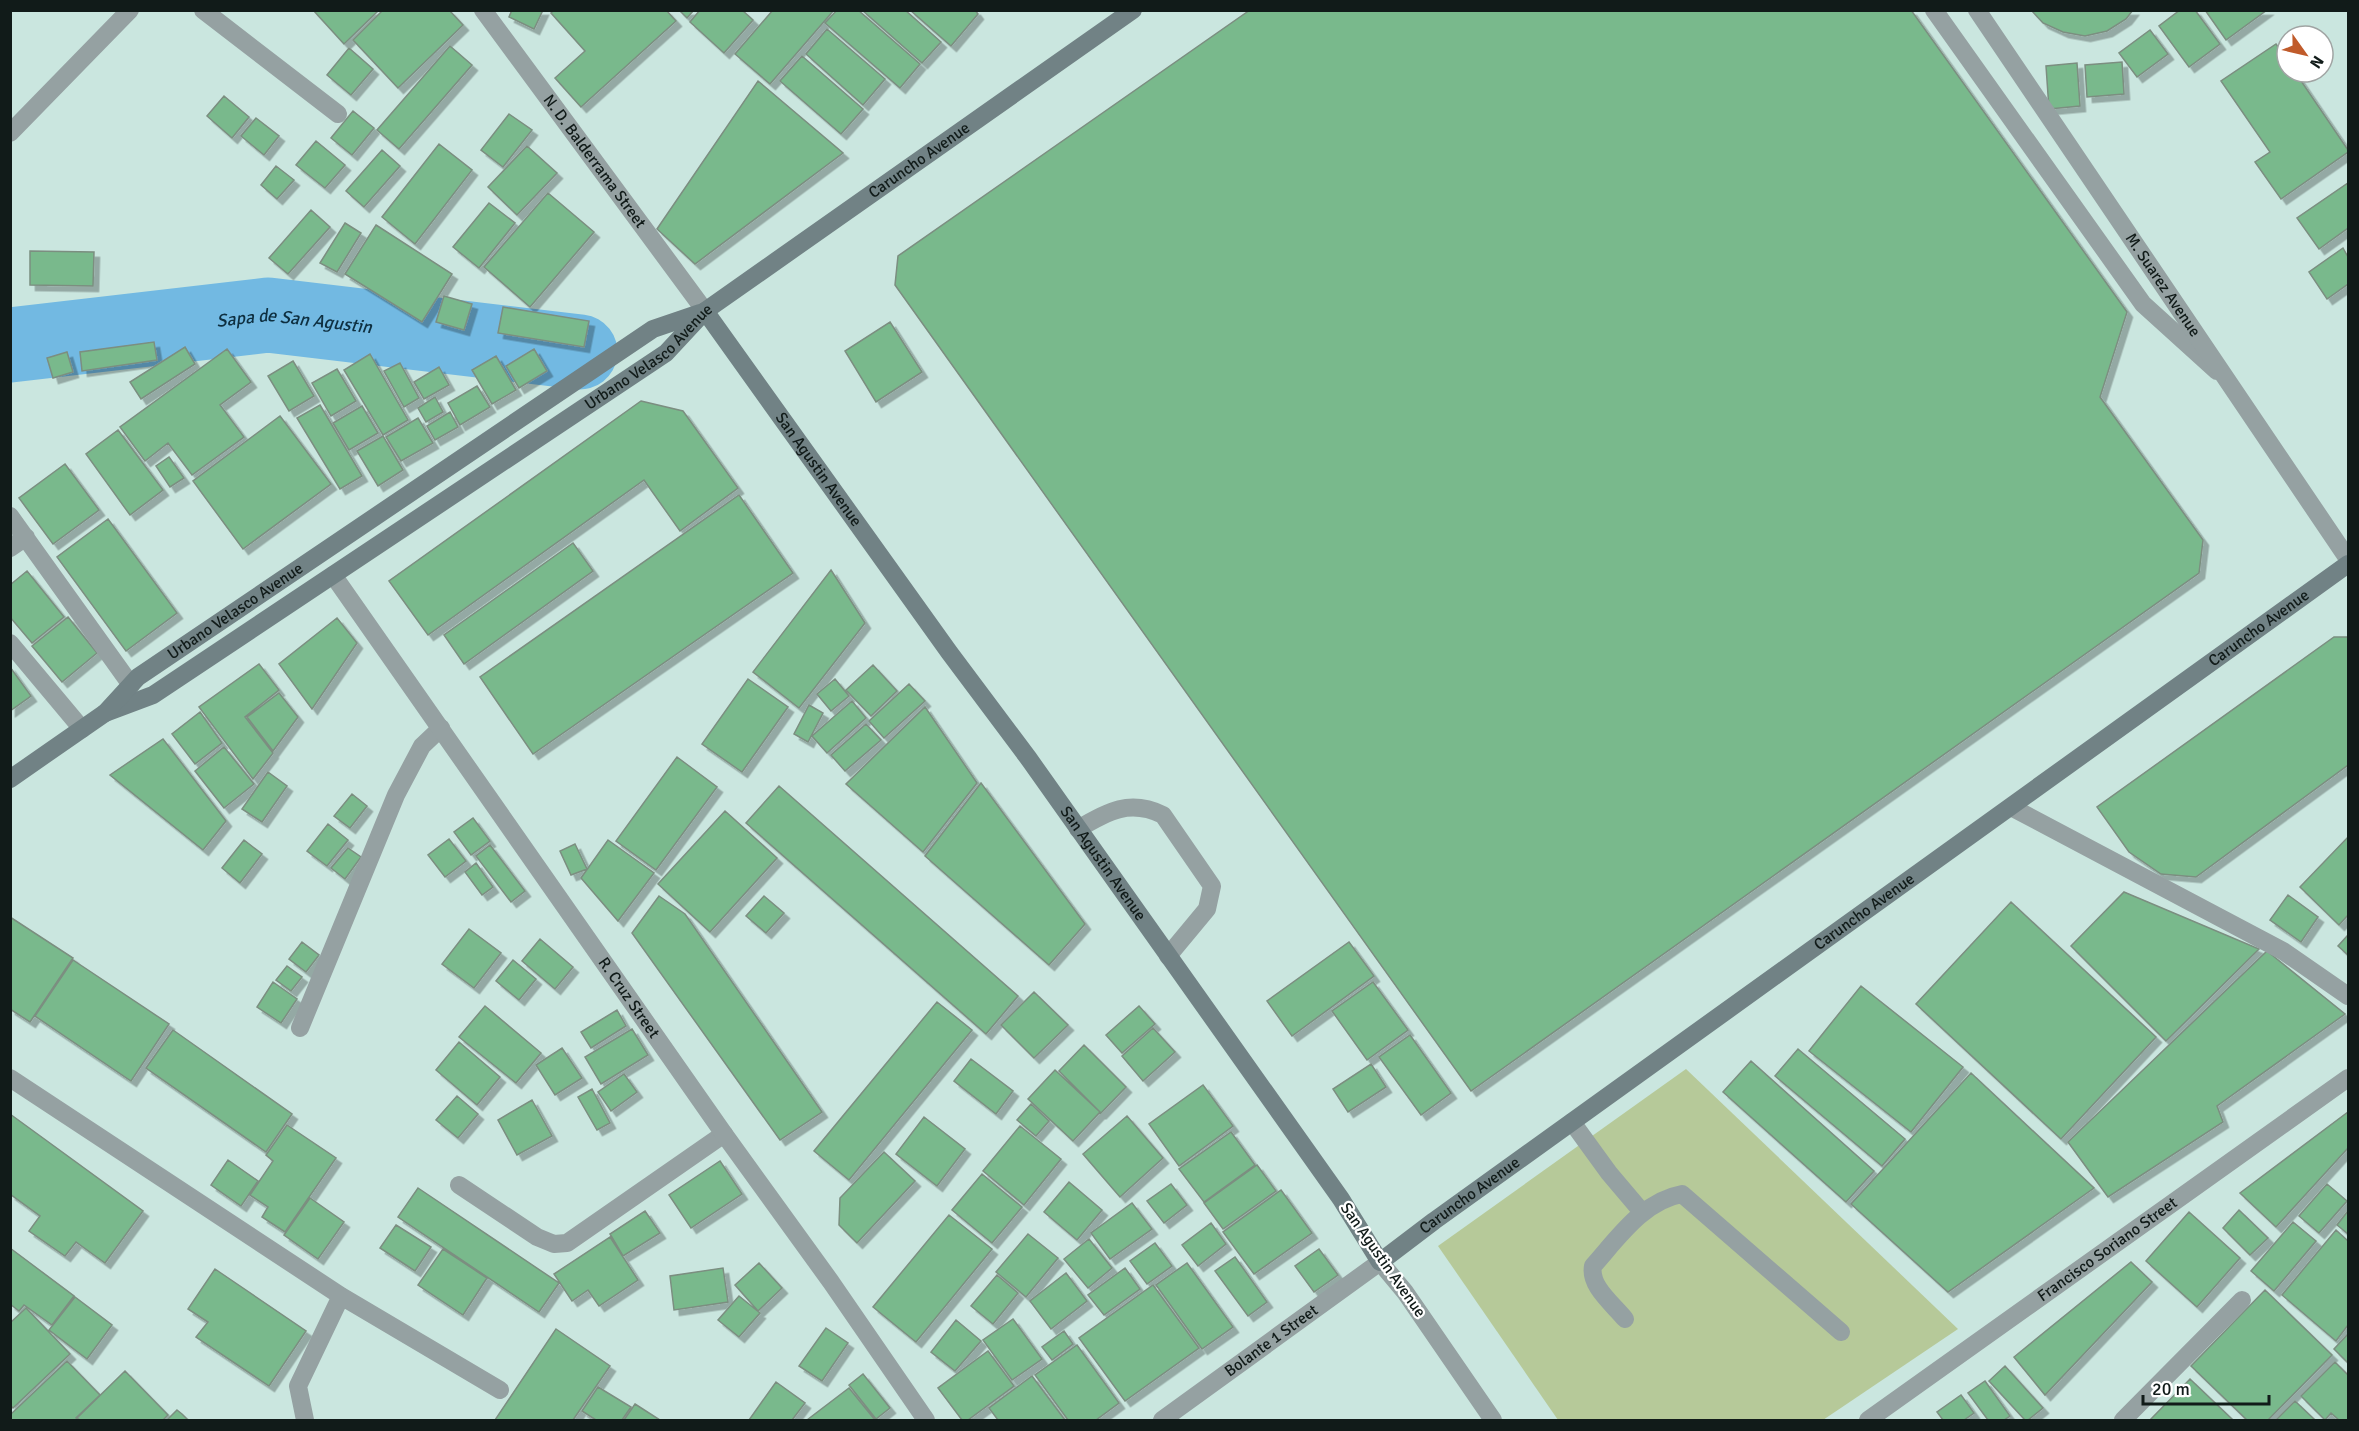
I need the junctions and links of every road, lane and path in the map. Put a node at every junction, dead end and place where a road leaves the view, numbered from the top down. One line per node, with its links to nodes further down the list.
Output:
1 (130, 10): 8 (street)
2 (203, 10): 7 (street)
3 (483, 10): 9 (street, N. D. Balderrama Street)
4 (1133, 10): 9 (main road, Caruncho Avenue)
5 (1934, 10): 10 (street)
6 (1977, 10): 10 (street, M. Suarez Avenue)
7 (338, 114)
8 (10, 133)
9 (705, 311): 16 (main road, Urbano Velasco Avenue); 18 (main road, Urbano Velasco Avenue); 24 (main road, San Agustin Avenue)
10 (2226, 380): 14 (street, M. Suarez Avenue)
11 (10, 516): 12 (street)
12 (26, 537): 13 (street); 18 (street)
13 (10, 548)
14 (2349, 559)
15 (2349, 564): 23 (main road, Caruncho Avenue)
16 (333, 576): 19 (main road, Urbano Velasco Avenue); 20 (street, R. Cruz Street)
17 (10, 643): 21 (street)
18 (131, 685): 19 (main road, Urbano Velasco Avenue)
19 (105, 713): 21 (main road, Urbano Velasco Avenue)
20 (441, 728): 27 (street); 31 (street, R. Cruz Street)
21 (82, 729): 22 (main road, Urbano Velasco Avenue)
22 (10, 779)
23 (2011, 807): 26 (street); 30 (main road, Caruncho Avenue)
24 (1078, 829): 25 (main road, San Agustin Avenue); 25 (street)
25 (1168, 956): 34 (main road, San Agustin Avenue)
26 (2349, 996)
27 (300, 1028)
28 (10, 1078): 35 (street)
29 (2349, 1078): 44 (street, Francisco Soriano Street)
30 (1572, 1122): 33 (street); 34 (main road, Caruncho Avenue)
31 (724, 1134): 32 (street); 41 (street, R. Cruz Street)
32 (459, 1185)
33 (1642, 1212): 37 (street); 38 (street)
34 (1380, 1262): 42 (street, Bolante 1 Street); 43 (street, San Agustin Avenue)
35 (341, 1296): 39 (street); 40 (street)
36 (2242, 1300): 45 (street)
37 (1625, 1319)
38 (1841, 1332)
39 (500, 1390)
40 (305, 1420)
41 (926, 1420)
42 (1162, 1420)
43 (1494, 1420)
44 (1868, 1420)
45 (2123, 1420)

